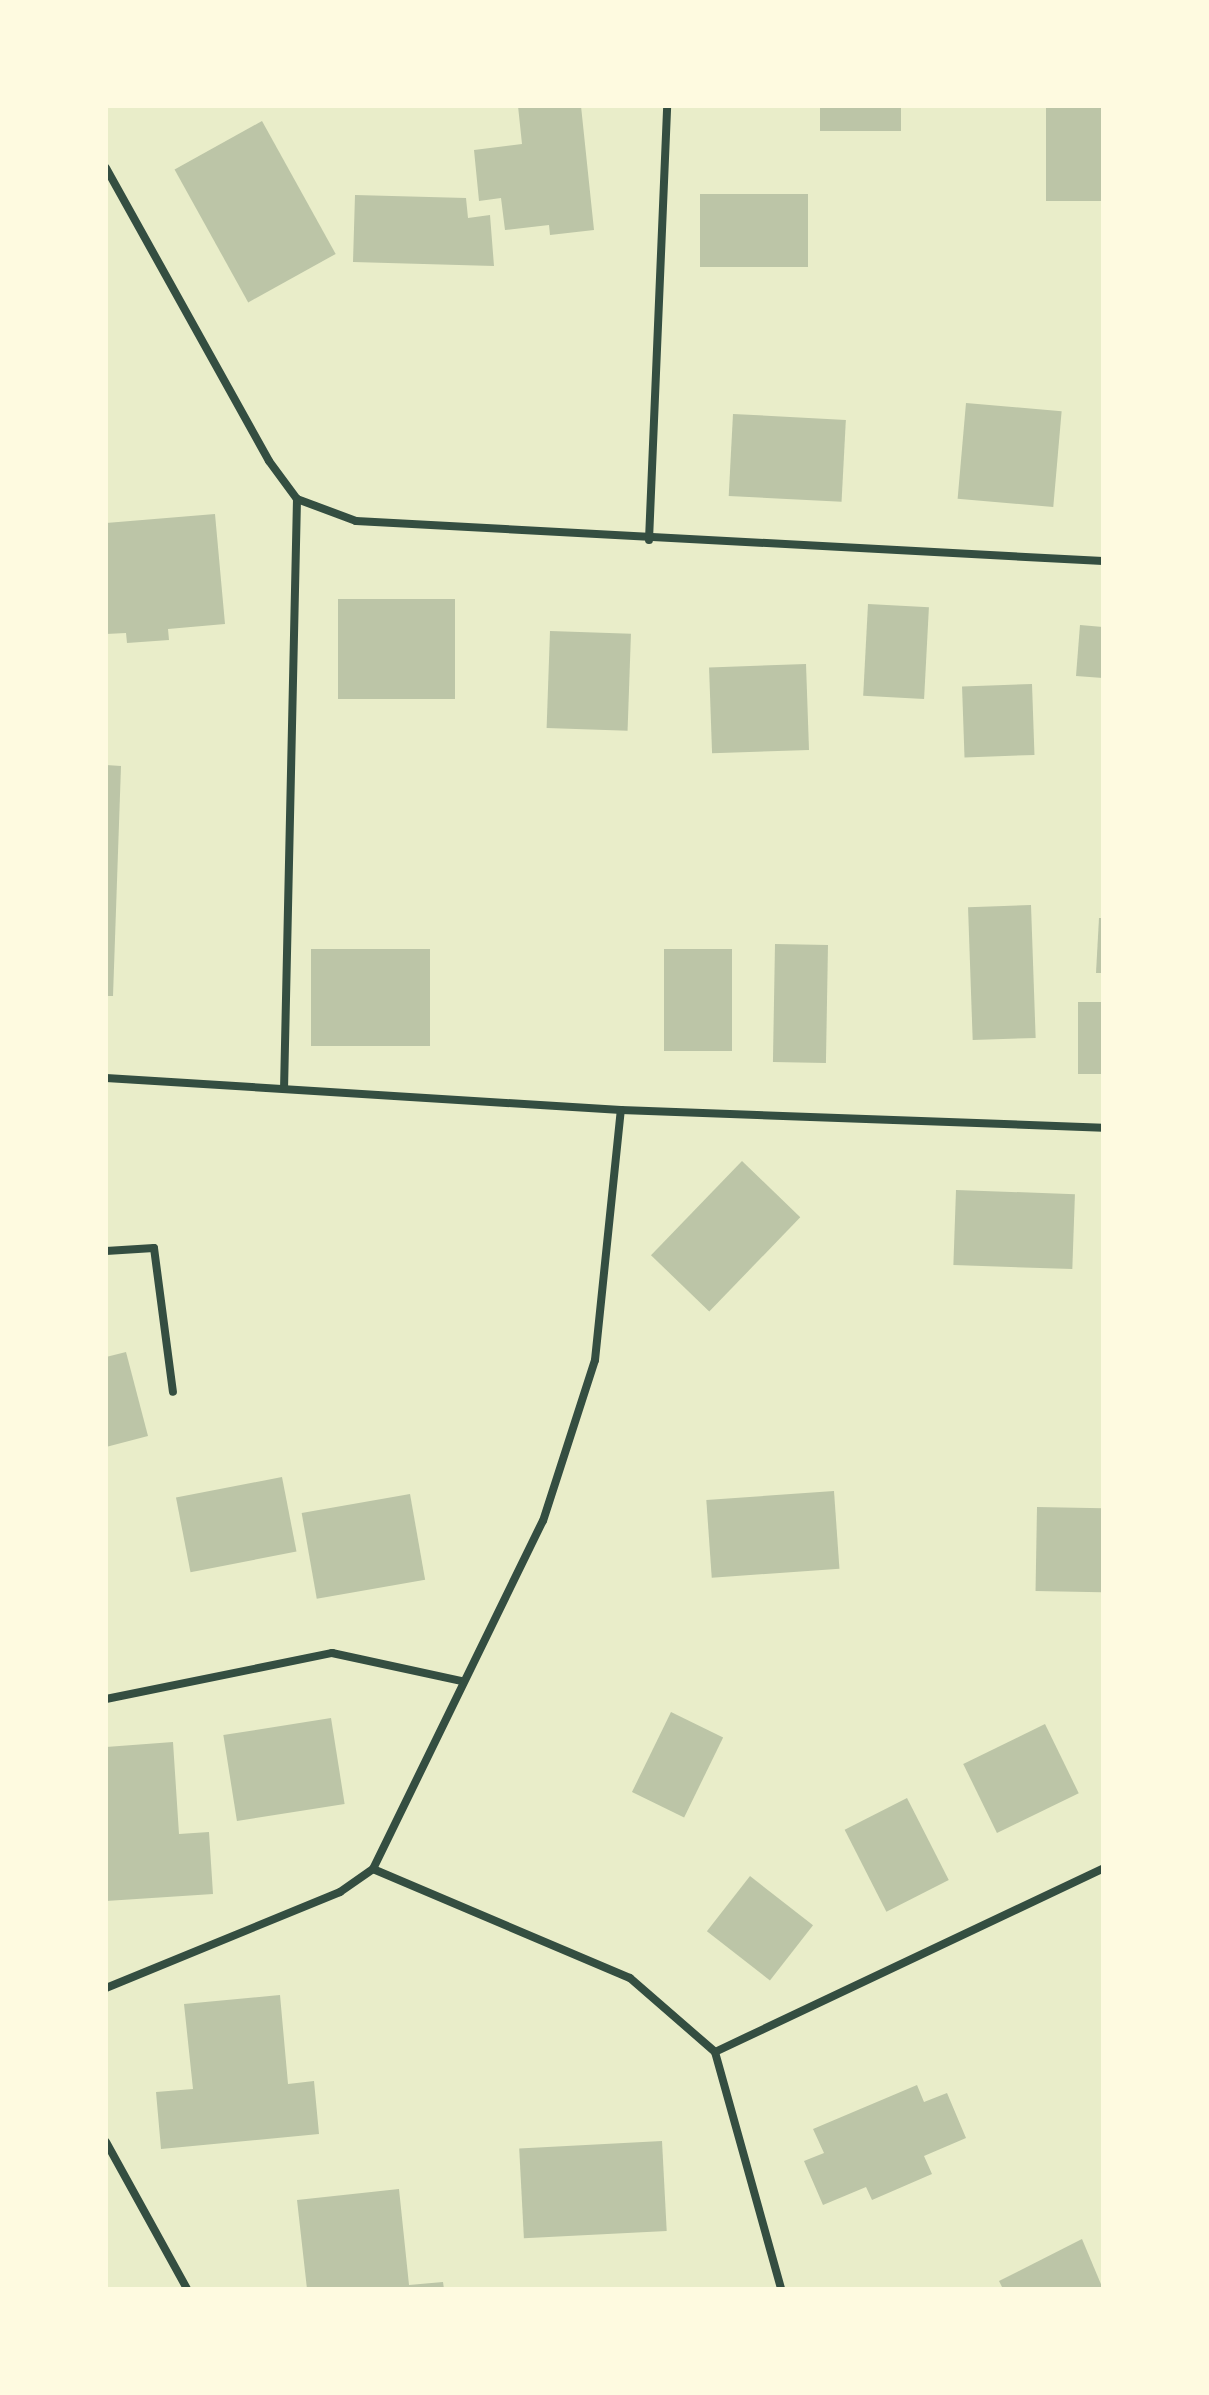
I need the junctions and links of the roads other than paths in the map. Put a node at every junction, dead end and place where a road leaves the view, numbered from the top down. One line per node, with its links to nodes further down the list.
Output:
1 (667, 106): 4 (street)
2 (106, 168): 3 (street)
3 (297, 499): 4 (street); 7 (street)
4 (649, 540): 5 (street)
5 (1103, 561)
6 (106, 1078): 7 (street)
7 (284, 1088): 8 (street)
8 (621, 1110): 9 (street); 12 (street)
9 (1103, 1128)
10 (106, 1251): 11 (street)
11 (173, 1392)
12 (462, 1681): 13 (street); 14 (street)
13 (106, 1699)
14 (373, 1869): 16 (street); 17 (street)
15 (1103, 1869): 17 (street)
16 (106, 1988)
17 (715, 2052): 20 (street)
18 (106, 2142): 19 (street)
19 (187, 2289)
20 (781, 2289)

